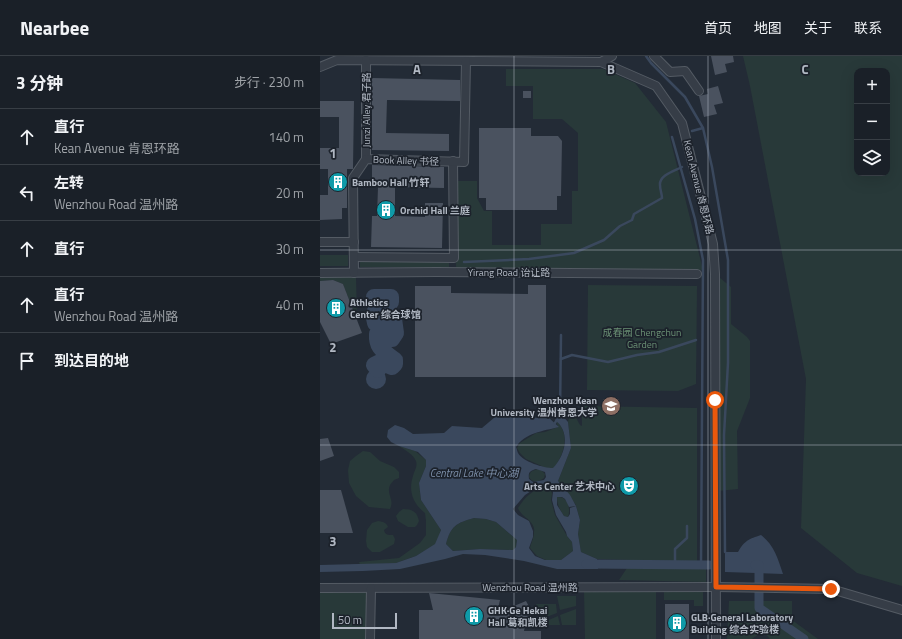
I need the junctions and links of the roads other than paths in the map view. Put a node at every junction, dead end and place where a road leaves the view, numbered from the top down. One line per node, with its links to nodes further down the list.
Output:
1 (612, 56): 7 (street)
2 (654, 56): 9 (street)
3 (425, 58): 5 (street, Kean Avenue 肯恩环路); 6 (street, Kean Avenue 肯恩环路)
4 (545, 59): 6 (street, Kean Avenue 肯恩环路); 7 (street, Kean Avenue 肯恩环路)
5 (366, 60): 8 (street, Kean Avenue 肯恩环路); 10 (street, Junzi Alley 君子路)
6 (466, 61): 11 (street, Book Alley 书径)
7 (601, 62): 18 (street, Kean Avenue 肯恩环路)
8 (320, 68)
9 (699, 92)
10 (366, 159): 11 (street, Book Alley 书径); 13 (street, Book Alley 书径)
11 (453, 162): 14 (street)
12 (320, 242): 13 (street)
13 (354, 242): 14 (street, Book Alley 书径)
14 (354, 257): 16 (street, Book Alley 书径)
15 (320, 273): 16 (street, Yirang Road 诒让路)
16 (354, 273): 17 (street, Yirang Road 诒让路)
17 (697, 274)
18 (716, 587): 20 (street, Wenzhou Road 温州路); 21 (street, Wenzhou Road 温州路); 23 (street, Kean Avenue 肯恩环路)
19 (320, 588): 20 (street, Wenzhou Road 温州路)
20 (370, 588): 22 (street)
21 (902, 610)
22 (370, 639)
23 (716, 639)

